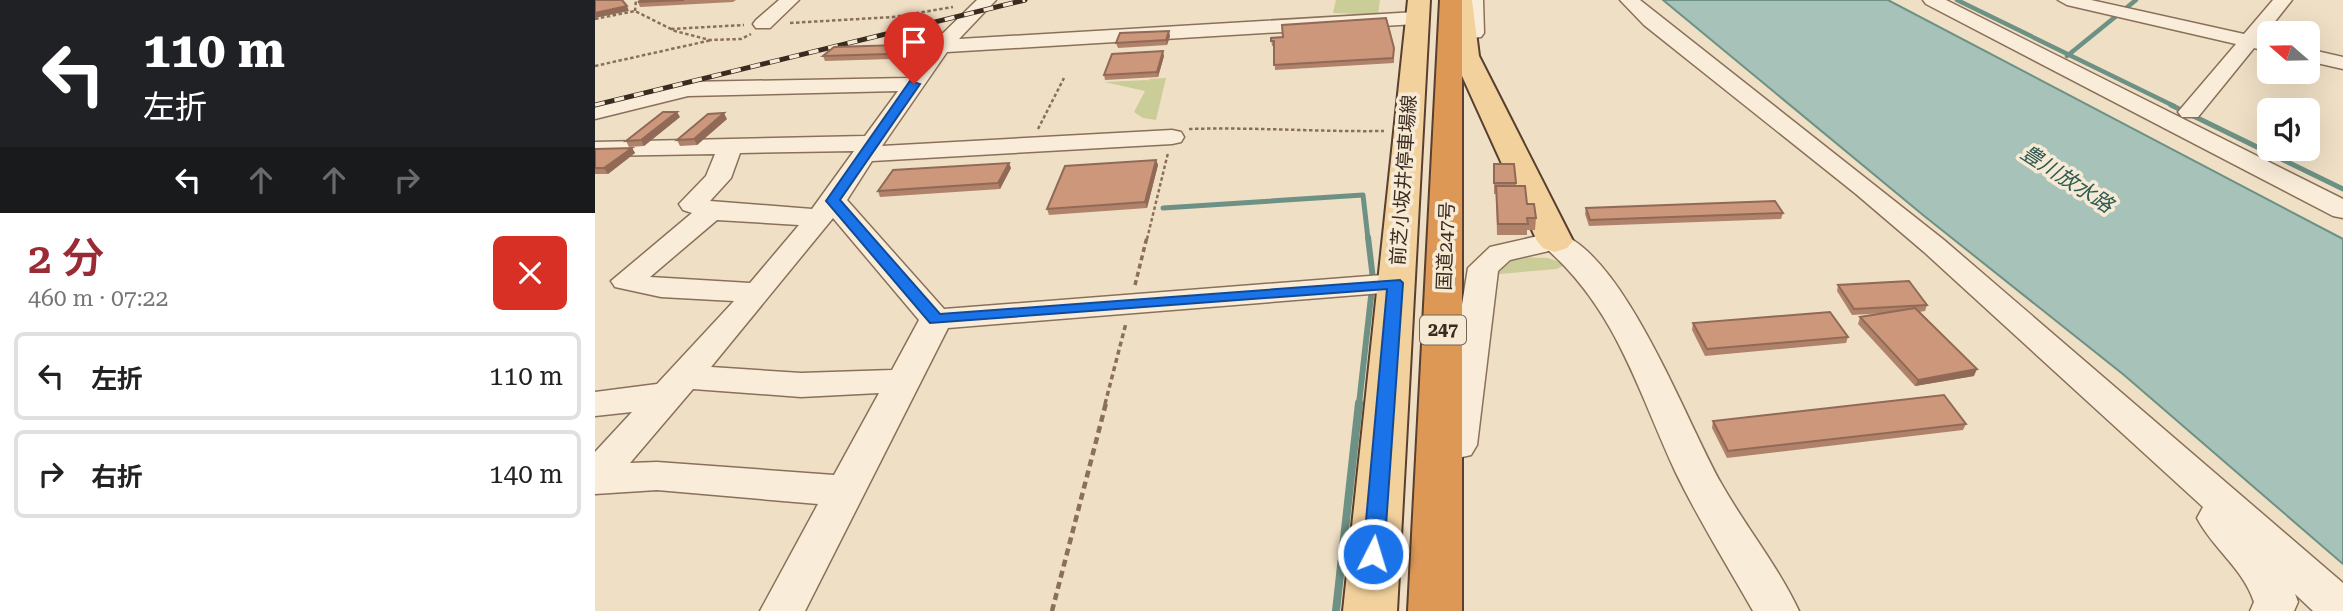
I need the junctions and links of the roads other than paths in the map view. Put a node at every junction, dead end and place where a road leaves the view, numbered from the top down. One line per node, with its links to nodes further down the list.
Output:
1 (790, 0): 11 (street)
2 (1451, 0): 12 (highway, 247)
3 (1461, 0): 12 (main road)
4 (1474, 0): 12 (street)
5 (1629, 0): 36 (street)
6 (1932, 0): 26 (street)
7 (2067, 0): 13 (street)
8 (2283, 0): 13 (street)
9 (986, 1): 15 (street)
10 (1417, 9): 15 (street); 29 (main road, 前芝小坂井停車場線)
11 (763, 24)
12 (1455, 41): 28 (main road); 38 (highway, 国道247号 / 247)
13 (2248, 41): 14 (street); 20 (street)
14 (2257, 43)
15 (941, 46): 18 (street)
16 (2321, 58): 17 (street)
17 (2343, 62)
18 (914, 84): 19 (street); 23 (street)
19 (595, 112)
20 (2190, 112)
21 (1172, 137): 23 (street)
22 (732, 147): 23 (street); 24 (street); 27 (street)
23 (870, 148): 25 (street)
24 (595, 149)
25 (826, 209): 27 (street); 30 (street); 31 (street)
26 (2343, 210)
27 (711, 211): 30 (street)
28 (1555, 241): 38 (street); 42 (street)
29 (1395, 283): 31 (street); 39 (main road, 前芝小坂井停車場線)
30 (758, 293): 33 (street)
31 (936, 319): 32 (street)
32 (901, 381): 33 (street); 37 (street)
33 (676, 386): 34 (street); 35 (street)
34 (595, 404)
35 (595, 478): 37 (street)
36 (2195, 478): 43 (street); 44 (street)
37 (844, 491): 40 (street)
38 (1436, 533): 41 (highway, 国道247号 / 247)
39 (1369, 610)
40 (782, 611)
41 (1434, 611)
42 (1777, 611)
43 (2272, 611)
44 (2343, 611)

